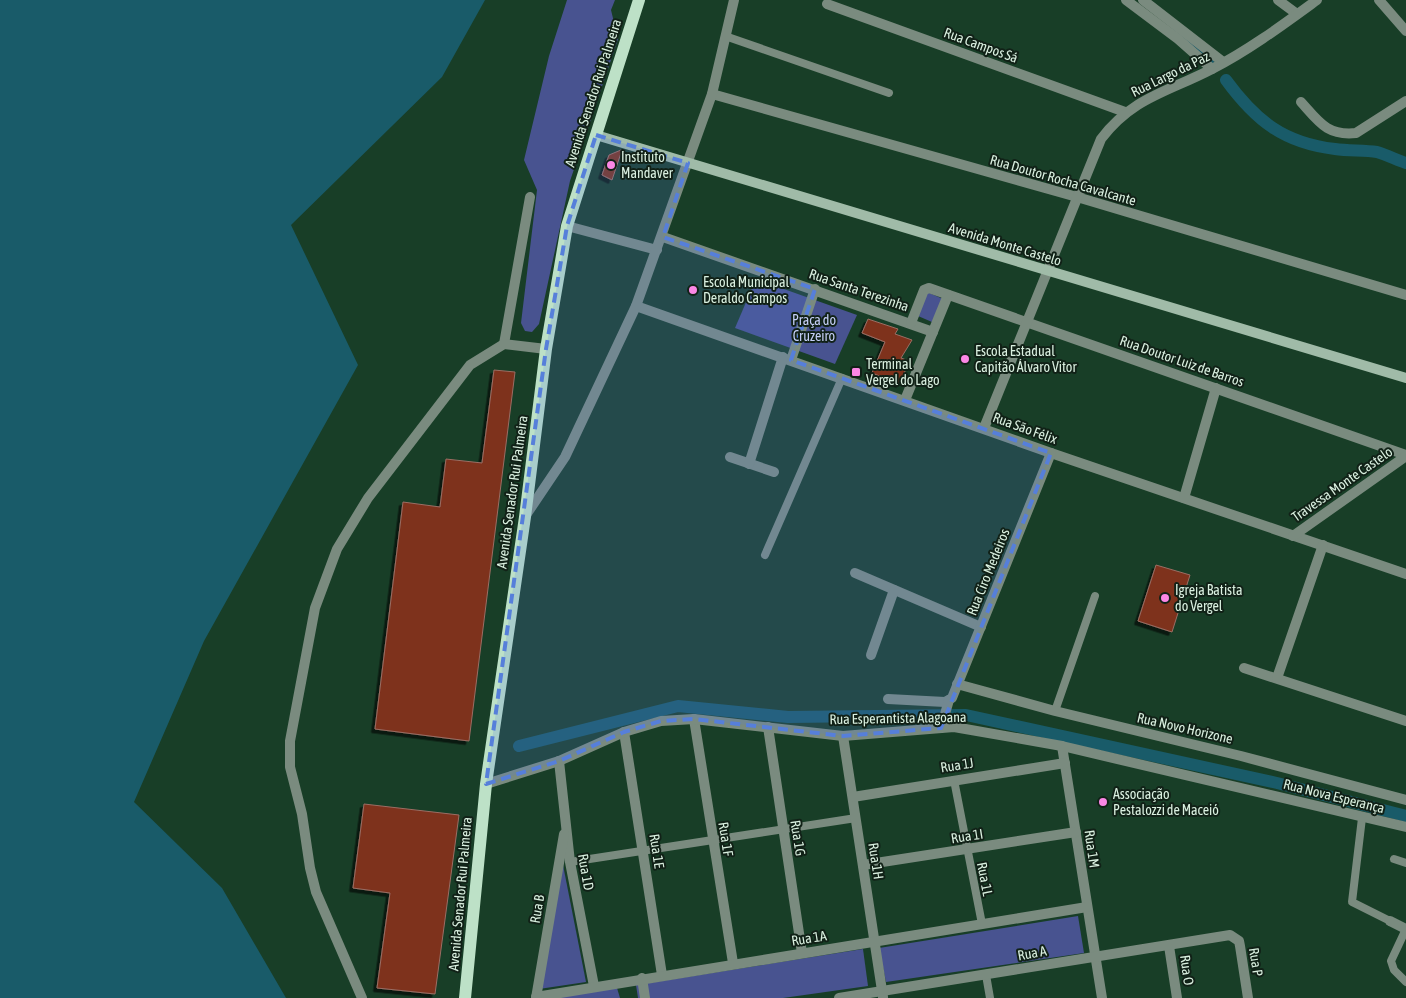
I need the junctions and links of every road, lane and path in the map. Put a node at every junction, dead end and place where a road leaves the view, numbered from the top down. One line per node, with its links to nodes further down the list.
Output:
1 (639, 0): 19 (main road, Avenida Senador Rui Palmeira)
2 (734, 0): 11 (street)
3 (1126, 0): 13 (street)
4 (1143, 0): 12 (street)
5 (1278, 0): 9 (street)
6 (1317, 0): 9 (street, Rua Largo da Paz)
7 (1379, 0): 10 (street)
8 (827, 4): 18 (street, Rua Campos Sá)
9 (1297, 14): 12 (street, Rua Largo da Paz)
10 (1406, 31)
11 (725, 36): 14 (lane); 15 (street)
12 (1223, 62): 13 (street, Rua Largo da Paz)
13 (1212, 69): 18 (street, Rua Largo da Paz)
14 (889, 93)
15 (712, 94): 20 (street); 22 (street, Rua Doutor Rocha Cavalcante)
16 (1406, 101): 17 (street)
17 (1301, 102)
18 (1125, 112): 22 (street, Rua Largo da Paz)
19 (596, 135): 20 (street, Avenida Monte Castelo); 23 (main road, Avenida Senador Rui Palmeira)
20 (688, 163): 24 (street); 26 (street, Avenida Monte Castelo)
21 (530, 197): 34 (street)
22 (1077, 197): 26 (street, Rua Largo da Paz); 29 (street, Rua Doutor Rocha Cavalcante)
23 (567, 226): 25 (street); 35 (main road, Avenida Senador Rui Palmeira)
24 (662, 237): 25 (street); 27 (street, Rua Santa Terezinha)
25 (656, 250): 30 (street)
26 (1048, 272): 31 (street, Rua Largo da Paz); 38 (street, Avenida Monte Castelo)
27 (815, 290): 32 (street, Rua Santa Terezinha); 36 (street)
28 (948, 295): 31 (street, Rua Doutor Luiz de Barros); 32 (street, Rua Doutor Luiz de Barros); 33 (street)
29 (1406, 295)
30 (636, 306): 36 (street, Rua São Félix); 48 (street)
31 (1026, 322): 39 (street, Rua Doutor Luiz de Barros); 41 (street, Rua Largo da Paz)
32 (911, 323): 33 (street, Rua Santa Terezinha)
33 (933, 332): 40 (street)
34 (504, 344): 35 (street); 107 (street)
35 (546, 349): 48 (main road, Avenida Senador Rui Palmeira)
36 (787, 358): 37 (street, Rua São Félix); 45 (street)
37 (842, 378): 40 (street, Rua São Félix); 51 (lane)
38 (1406, 378)
39 (1216, 388): 43 (street, Rua Doutor Luiz de Barros); 47 (street)
40 (905, 400): 41 (street, Rua São Félix)
41 (984, 428): 42 (street, Rua São Félix)
42 (1051, 453): 47 (street, Rua São Félix); 56 (street, Rua Ciro Medeiros)
43 (1406, 455): 49 (street, Travessa Monte Castelo)
44 (730, 457): 45 (street)
45 (749, 464): 46 (street)
46 (774, 472)
47 (1184, 498): 49 (street, Rua São Félix)
48 (525, 517): 73 (main road, Avenida Senador Rui Palmeira)
49 (1293, 536): 50 (street, Rua São Félix)
50 (1323, 545): 53 (street, Rua São Félix); 59 (street)
51 (765, 555)
52 (855, 573): 54 (street)
53 (1406, 574)
54 (894, 590): 56 (street); 57 (street)
55 (1095, 596): 63 (lane)
56 (981, 627): 60 (street, Rua Ciro Medeiros)
57 (871, 655)
58 (1244, 668): 59 (street)
59 (1277, 678): 65 (street)
60 (957, 684): 62 (street, Rua Ciro Medeiros); 63 (street, Rua Novo Horizone)
61 (888, 699): 62 (street)
62 (945, 712): 68 (street, Rua Esperantista Alagoana); 69 (street, Rua Esperantista Alagoana)
63 (1055, 712): 76 (street, Rua Novo Horizone)
64 (694, 719): 66 (street, Rua Esperantista Alagoana); 67 (street, Rua Esperantista Alagoana); 83 (street, Rua 1F)
65 (1406, 721)
66 (768, 727): 68 (street, Rua Esperantista Alagoana); 81 (street, Rua 1G)
67 (624, 732): 70 (street, Rua Esperantista Alagoana); 84 (street, Rua 1E)
68 (843, 736): 75 (street, Rua 1H)
69 (1062, 746): 71 (street, Rua 1M); 74 (street, Rua Esperantista Alagoana)
70 (559, 761): 73 (street, Rua Esperantista Alagoana); 79 (street, Rua 1D)
71 (1065, 763): 72 (street, Rua 1J); 82 (street, Rua 1M)
72 (954, 780): 75 (street, Rua 1J); 85 (lane, Rua 1L)
73 (486, 784): 108 (main road, Avenida Senador Rui Palmeira)
74 (1255, 791): 78 (street, Rua Nova Esperança)
75 (853, 797): 77 (street, Rua 1H)
76 (1406, 800)
77 (856, 818): 81 (lane); 89 (street, Rua 1H)
78 (1362, 818): 80 (street, Rua Nova Esperança); 91 (lane)
79 (565, 825): 87 (street, Rua 1D); 106 (street, Rua B)
80 (1406, 827)
81 (783, 828): 83 (lane); 97 (street, Rua 1G)
82 (1076, 832): 85 (street, Rua 1I); 90 (street, Rua 1M)
83 (712, 840): 84 (lane); 99 (street, Rua 1F)
84 (642, 850): 87 (lane); 100 (street, Rua 1E)
85 (967, 850): 89 (street, Rua 1I); 92 (lane, Rua 1L)
86 (1394, 859): 88 (lane)
87 (570, 862): 104 (street, Rua 1D)
88 (1406, 863)
89 (863, 865): 95 (street, Rua 1H)
90 (1087, 907): 92 (street, Rua 1A); 98 (street, Rua 1M)
91 (1390, 921): 93 (street)
92 (982, 924): 95 (street, Rua 1A)
93 (1406, 929): 103 (lane)
94 (1230, 936): 96 (street, Rua A); 114 (street, Rua P)
95 (874, 941): 97 (street, Rua 1A); 105 (street, Rua 1H)
96 (1169, 946): 98 (street, Rua A); 113 (street, Rua O)
97 (802, 953): 99 (street, Rua 1A)
98 (1096, 956): 101 (street, Rua A); 112 (street, Rua 1M)
99 (733, 964): 100 (street, Rua 1A)
100 (662, 975): 102 (street, Rua 1A)
101 (986, 975): 105 (street, Rua A); 111 (lane)
102 (642, 978): 104 (street, Rua 1A); 109 (street)
103 (1406, 982)
104 (594, 986): 106 (street, Rua 1A)
105 (883, 995): 110 (street, Rua A)
106 (536, 997)
107 (362, 998)
108 (466, 998)
109 (645, 998)
110 (838, 998)
111 (990, 998)
112 (1102, 998)
113 (1177, 998)
114 (1248, 998)

